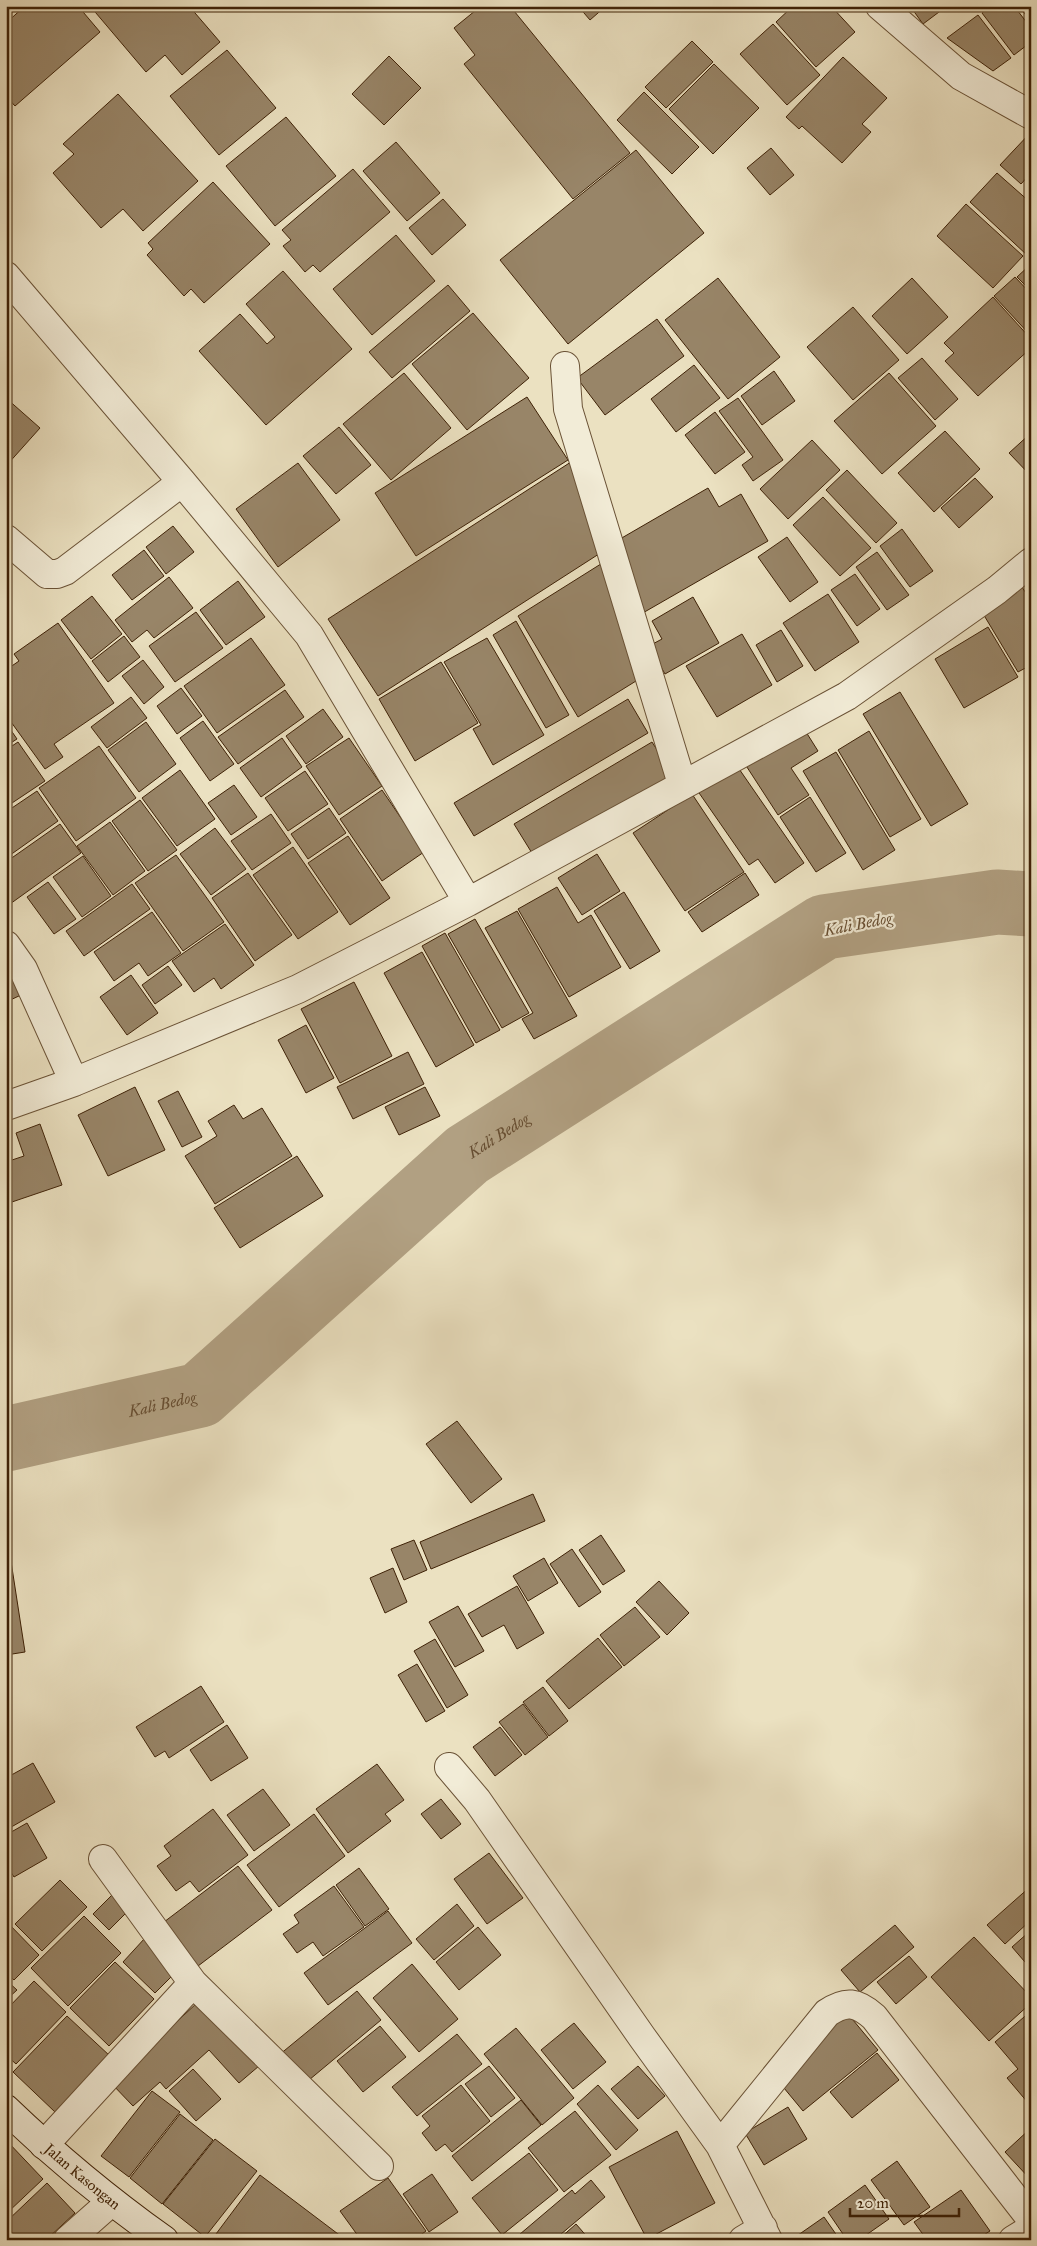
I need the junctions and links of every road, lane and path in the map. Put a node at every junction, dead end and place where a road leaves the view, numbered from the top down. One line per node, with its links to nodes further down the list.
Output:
1 (880, 6): 2 (street)
2 (1031, 115)
3 (6, 276): 5 (street)
4 (565, 366): 8 (street)
5 (182, 482): 6 (street); 9 (street)
6 (6, 539)
7 (1031, 562): 8 (street)
8 (682, 784): 9 (street)
9 (468, 902): 11 (street)
10 (6, 945): 11 (street)
11 (74, 1082): 12 (street)
12 (6, 1106)
13 (449, 1767): 18 (street)
14 (102, 1859): 15 (street)
15 (193, 1983): 17 (street); 19 (street)
16 (6, 2108): 17 (street, Jalan Kasongan)
17 (44, 2145): 20 (street, Jalan Kasongan)
18 (720, 2145): 21 (street); 23 (street)
19 (379, 2166)
20 (111, 2202): 24 (street); 25 (street, Jalan Kasongan)
21 (1031, 2219)
22 (1031, 2229): 26 (street)
23 (758, 2236)
24 (68, 2240)
25 (164, 2240)
26 (1013, 2240)

